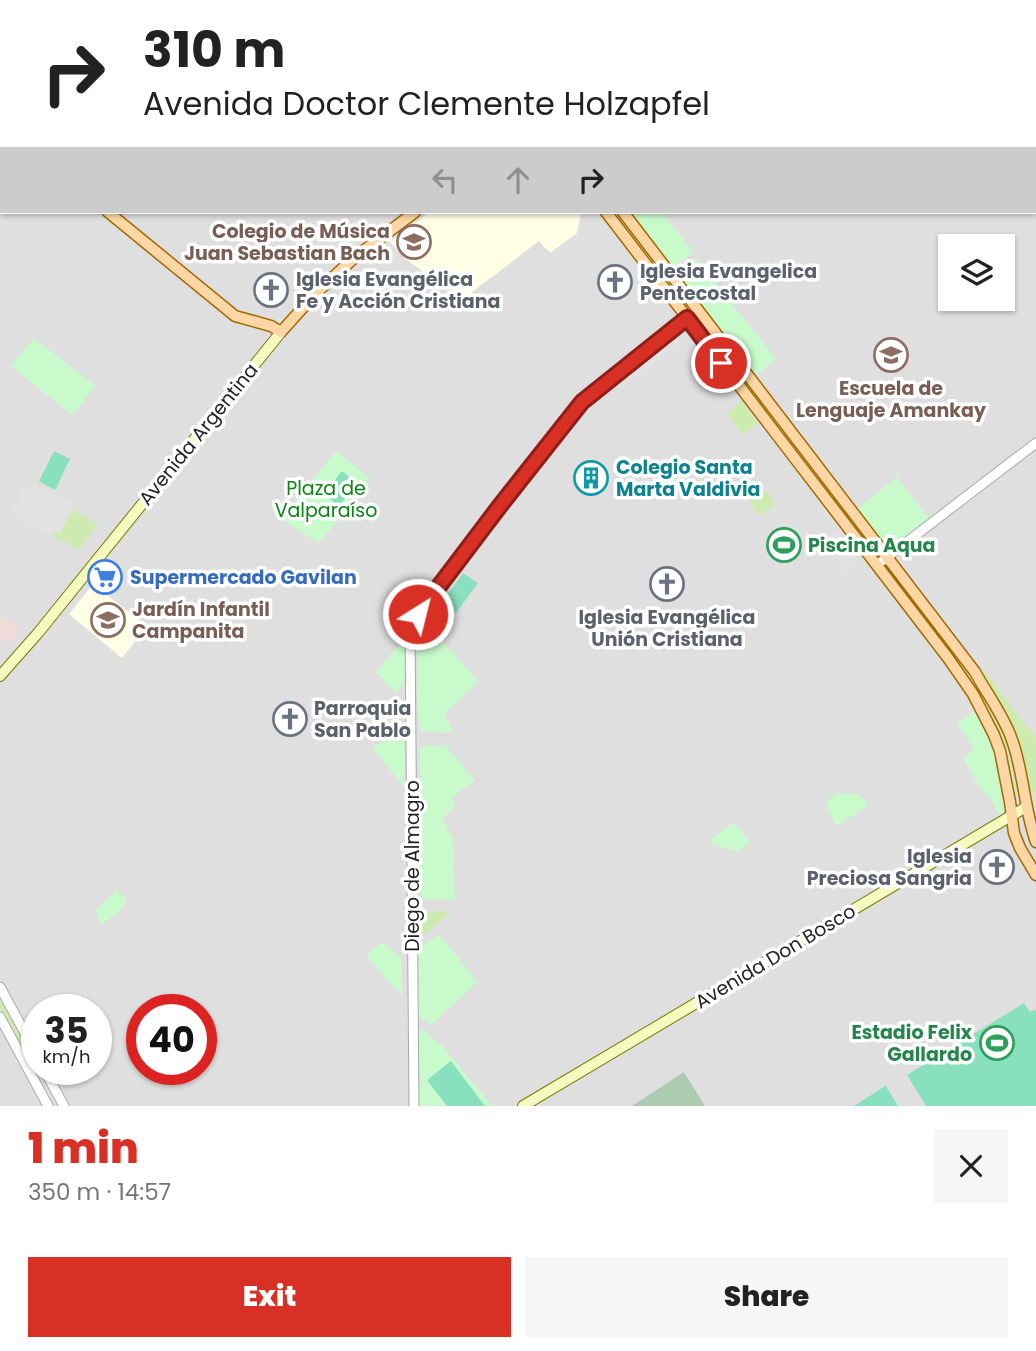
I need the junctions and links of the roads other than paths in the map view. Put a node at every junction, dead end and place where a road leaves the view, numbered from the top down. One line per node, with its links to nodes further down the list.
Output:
1 (110, 214): 7 (main road)
2 (412, 214): 7 (main road, Avenida Argentina)
3 (608, 214): 6 (main road)
4 (625, 214): 5 (main road)
5 (698, 310): 6 (street); 9 (main road)
6 (687, 318): 10 (main road); 22 (street, Diego de Almagro)
7 (281, 332): 11 (main road, Avenida Argentina)
8 (1036, 443): 9 (street)
9 (887, 557): 10 (street); 12 (main road)
10 (878, 565): 13 (main road)
11 (0, 676)
12 (1026, 807): 13 (main road, Avenida Don Bosco); 14 (main road)
13 (1011, 816): 15 (main road); 23 (main road, Avenida Don Bosco)
14 (1036, 842)
15 (1036, 874)
16 (0, 987): 18 (street)
17 (0, 1017): 20 (street)
18 (21, 1026)
19 (53, 1085): 21 (street)
20 (48, 1106)
21 (64, 1106)
22 (414, 1106)
23 (523, 1106)

